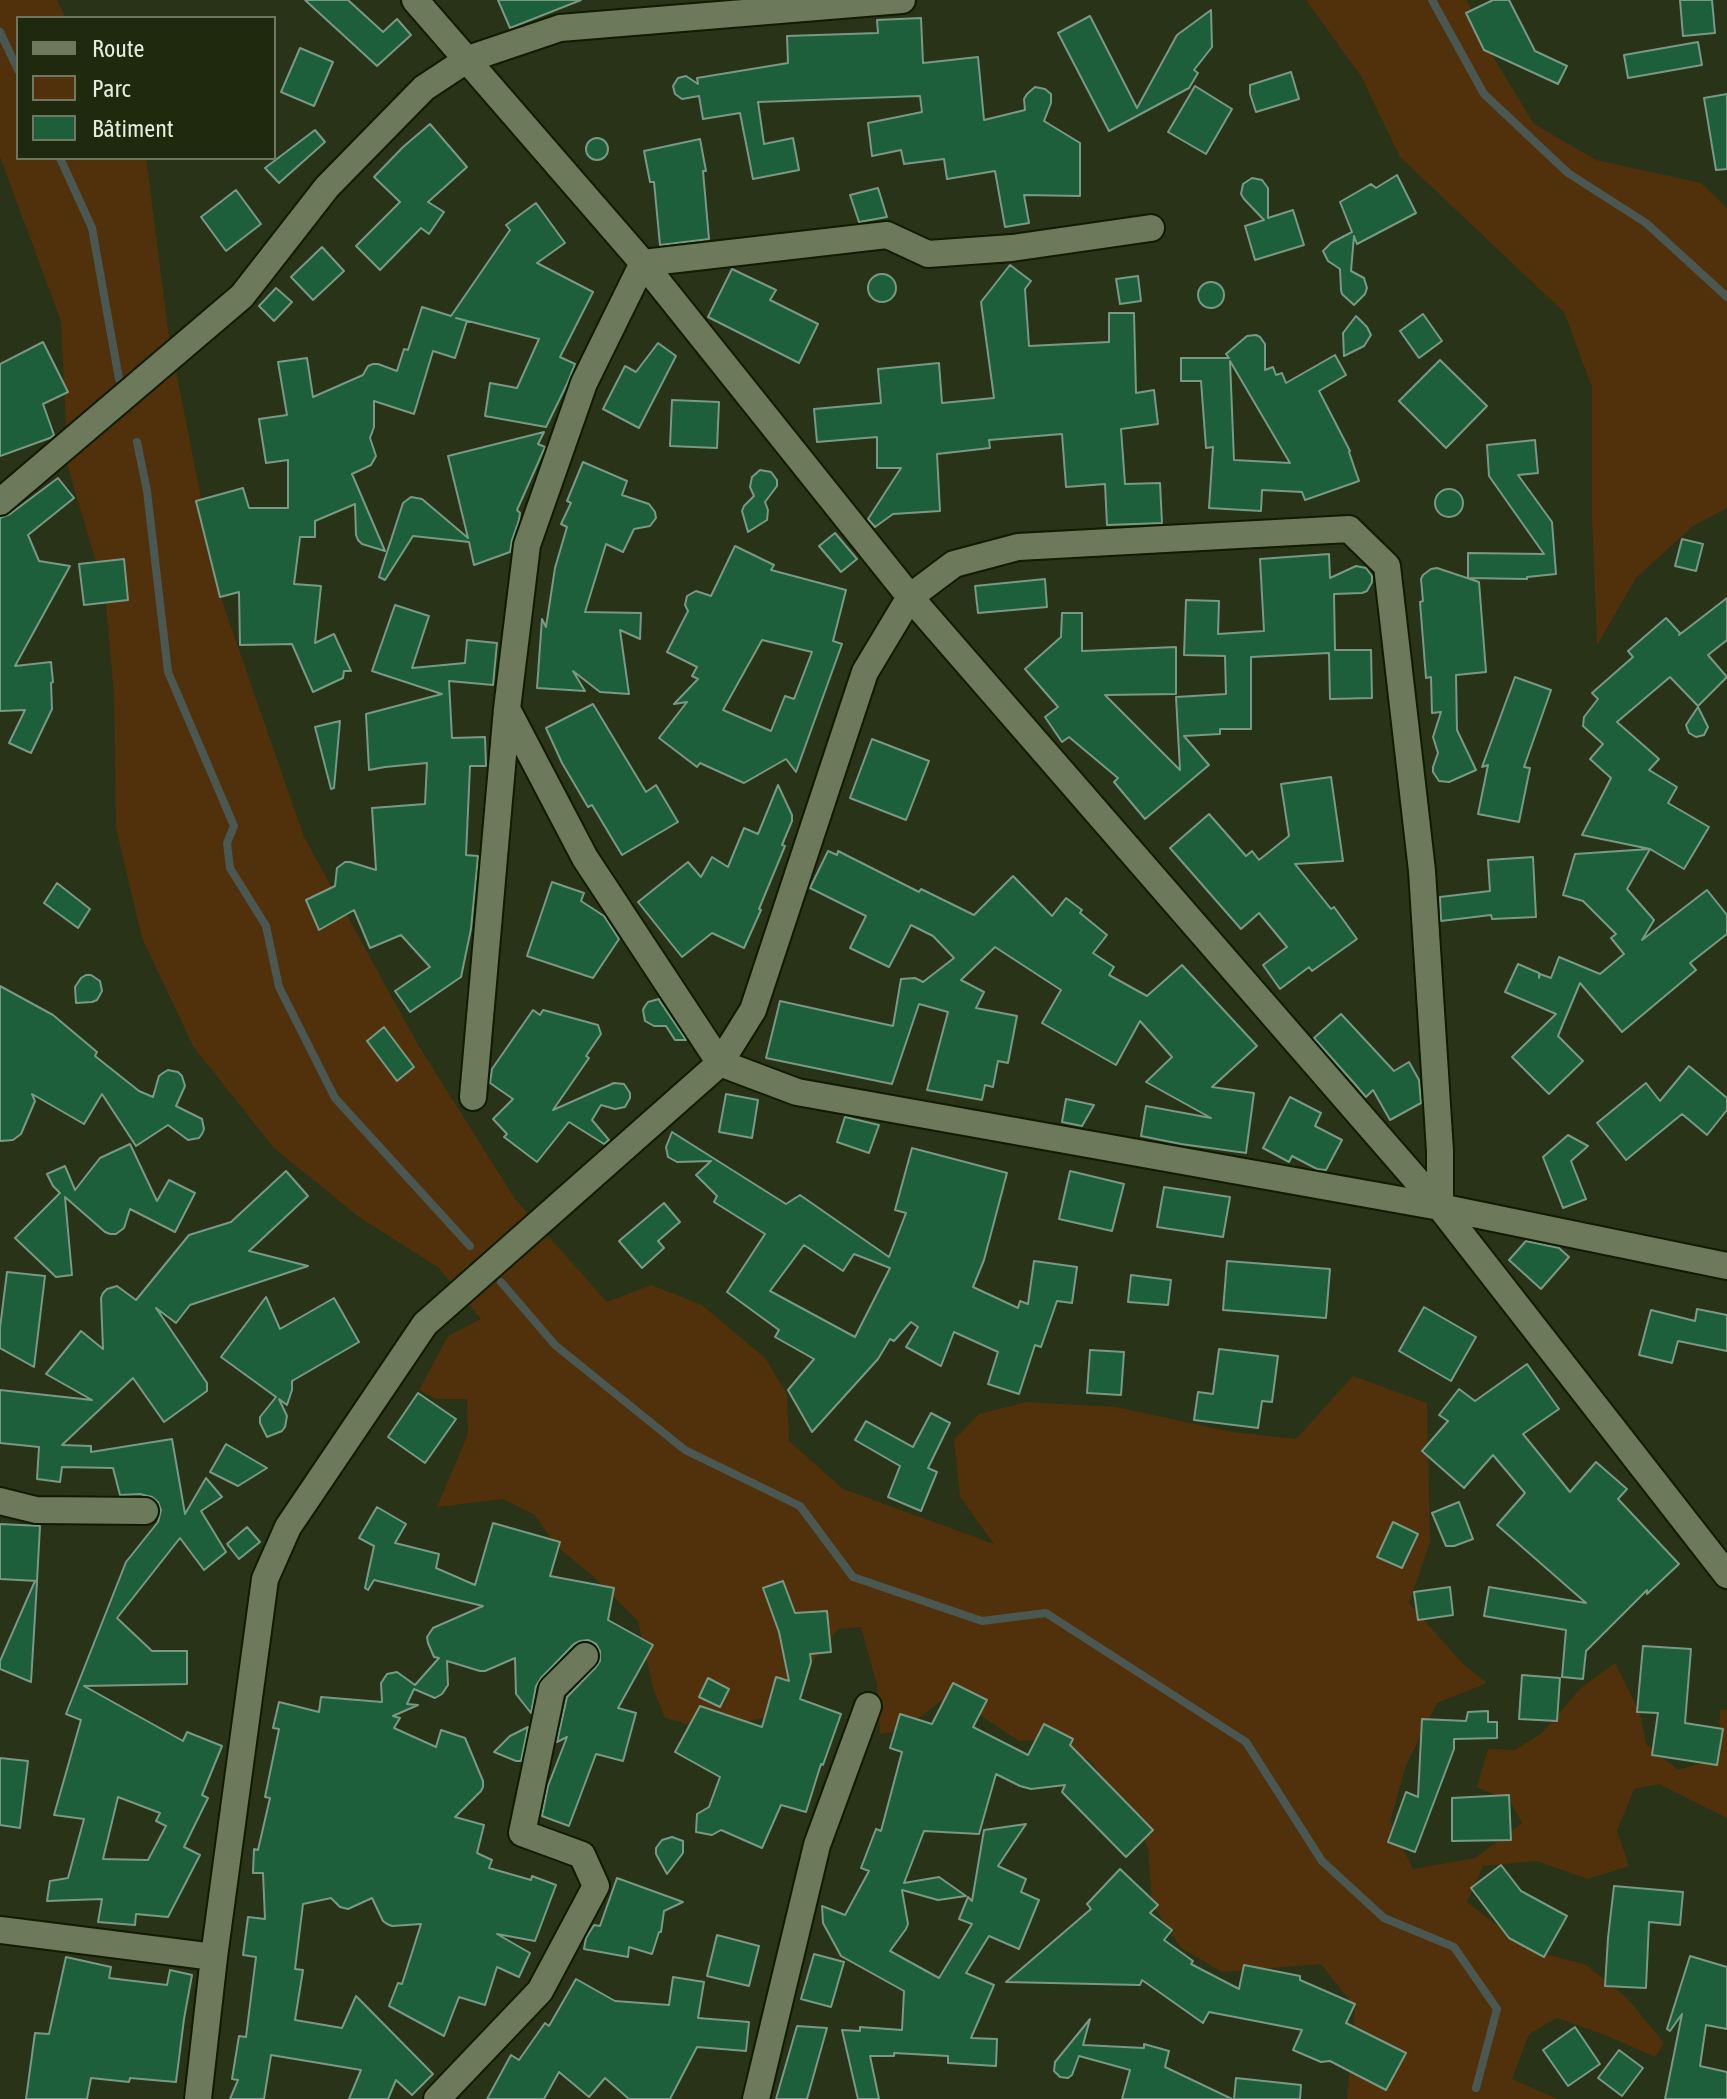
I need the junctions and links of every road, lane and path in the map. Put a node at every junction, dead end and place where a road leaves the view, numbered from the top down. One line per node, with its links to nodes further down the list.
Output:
1 (415, 0): 3 (street)
2 (902, 0): 3 (street)
3 (468, 59): 5 (street); 6 (street)
4 (1151, 228): 5 (street)
5 (643, 263): 7 (street); 8 (street)
6 (0, 502)
7 (910, 597): 9 (street); 11 (street); 11 (street)
8 (507, 709): 9 (street); 10 (street)
9 (720, 1063): 11 (street); 19 (street)
10 (473, 1097)
11 (1440, 1207): 12 (street); 15 (street)
12 (1727, 1266)
13 (0, 1501): 14 (street)
14 (145, 1511)
15 (1727, 1575)
16 (585, 1656): 21 (street)
17 (868, 1706): 22 (street)
18 (0, 1930): 19 (street)
19 (214, 1957): 20 (street)
20 (198, 2099)
21 (437, 2099)
22 (756, 2099)

